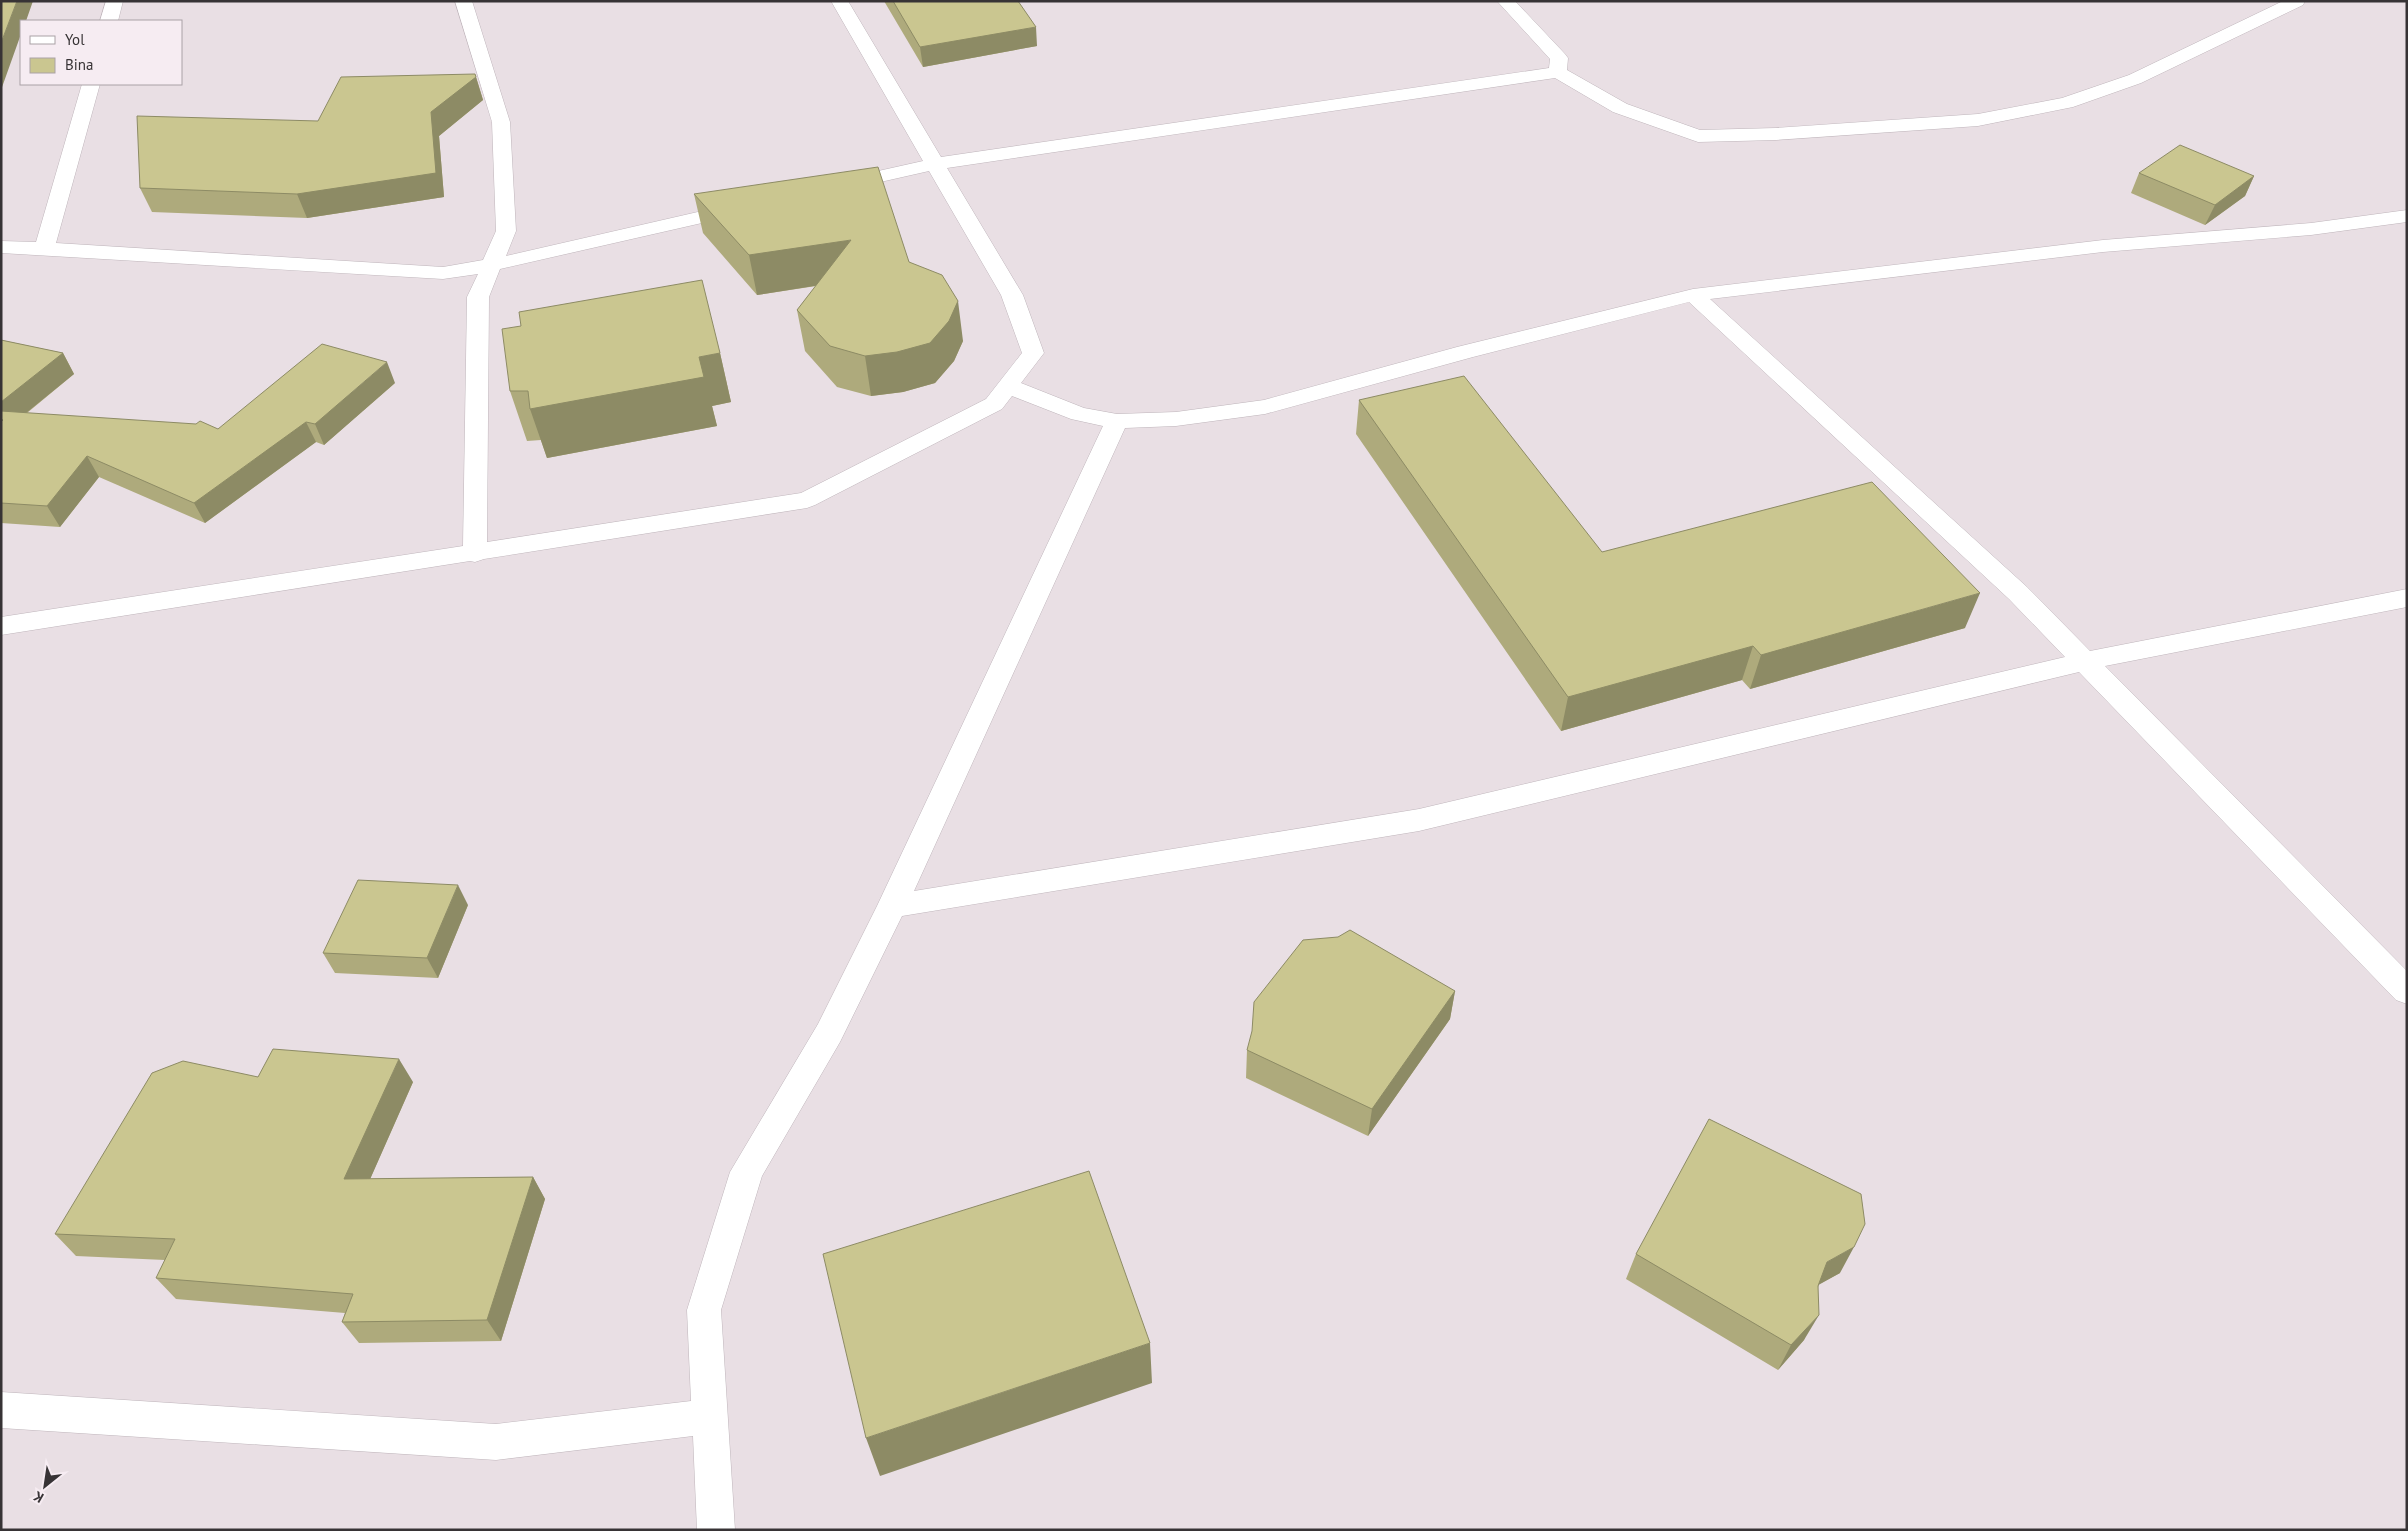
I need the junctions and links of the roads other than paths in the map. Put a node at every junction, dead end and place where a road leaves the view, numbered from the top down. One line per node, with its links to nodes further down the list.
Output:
1 (115, 1): 6 (street)
2 (463, 1): 15 (street)
3 (839, 1): 9 (street)
4 (1505, 1): 7 (street)
5 (2297, 1): 7 (street)
6 (109, 20)
7 (1558, 72): 9 (street)
8 (91, 85): 14 (street)
9 (935, 164): 10 (street); 17 (street)
10 (829, 188)
11 (752, 206): 15 (street)
12 (2407, 216): 16 (street)
13 (1, 247): 14 (street)
14 (44, 248): 15 (street)
15 (492, 265): 19 (street)
16 (1693, 295): 18 (street); 22 (street)
17 (1008, 386): 18 (street); 19 (street)
18 (1117, 421): 23 (street)
19 (475, 554): 21 (street)
20 (2407, 598): 22 (street)
21 (1, 626)
22 (2085, 661): 23 (street); 24 (street)
23 (892, 906): 26 (street)
24 (2407, 991)
25 (1, 1410): 26 (street)
26 (711, 1416): 27 (street)
27 (716, 1530)

